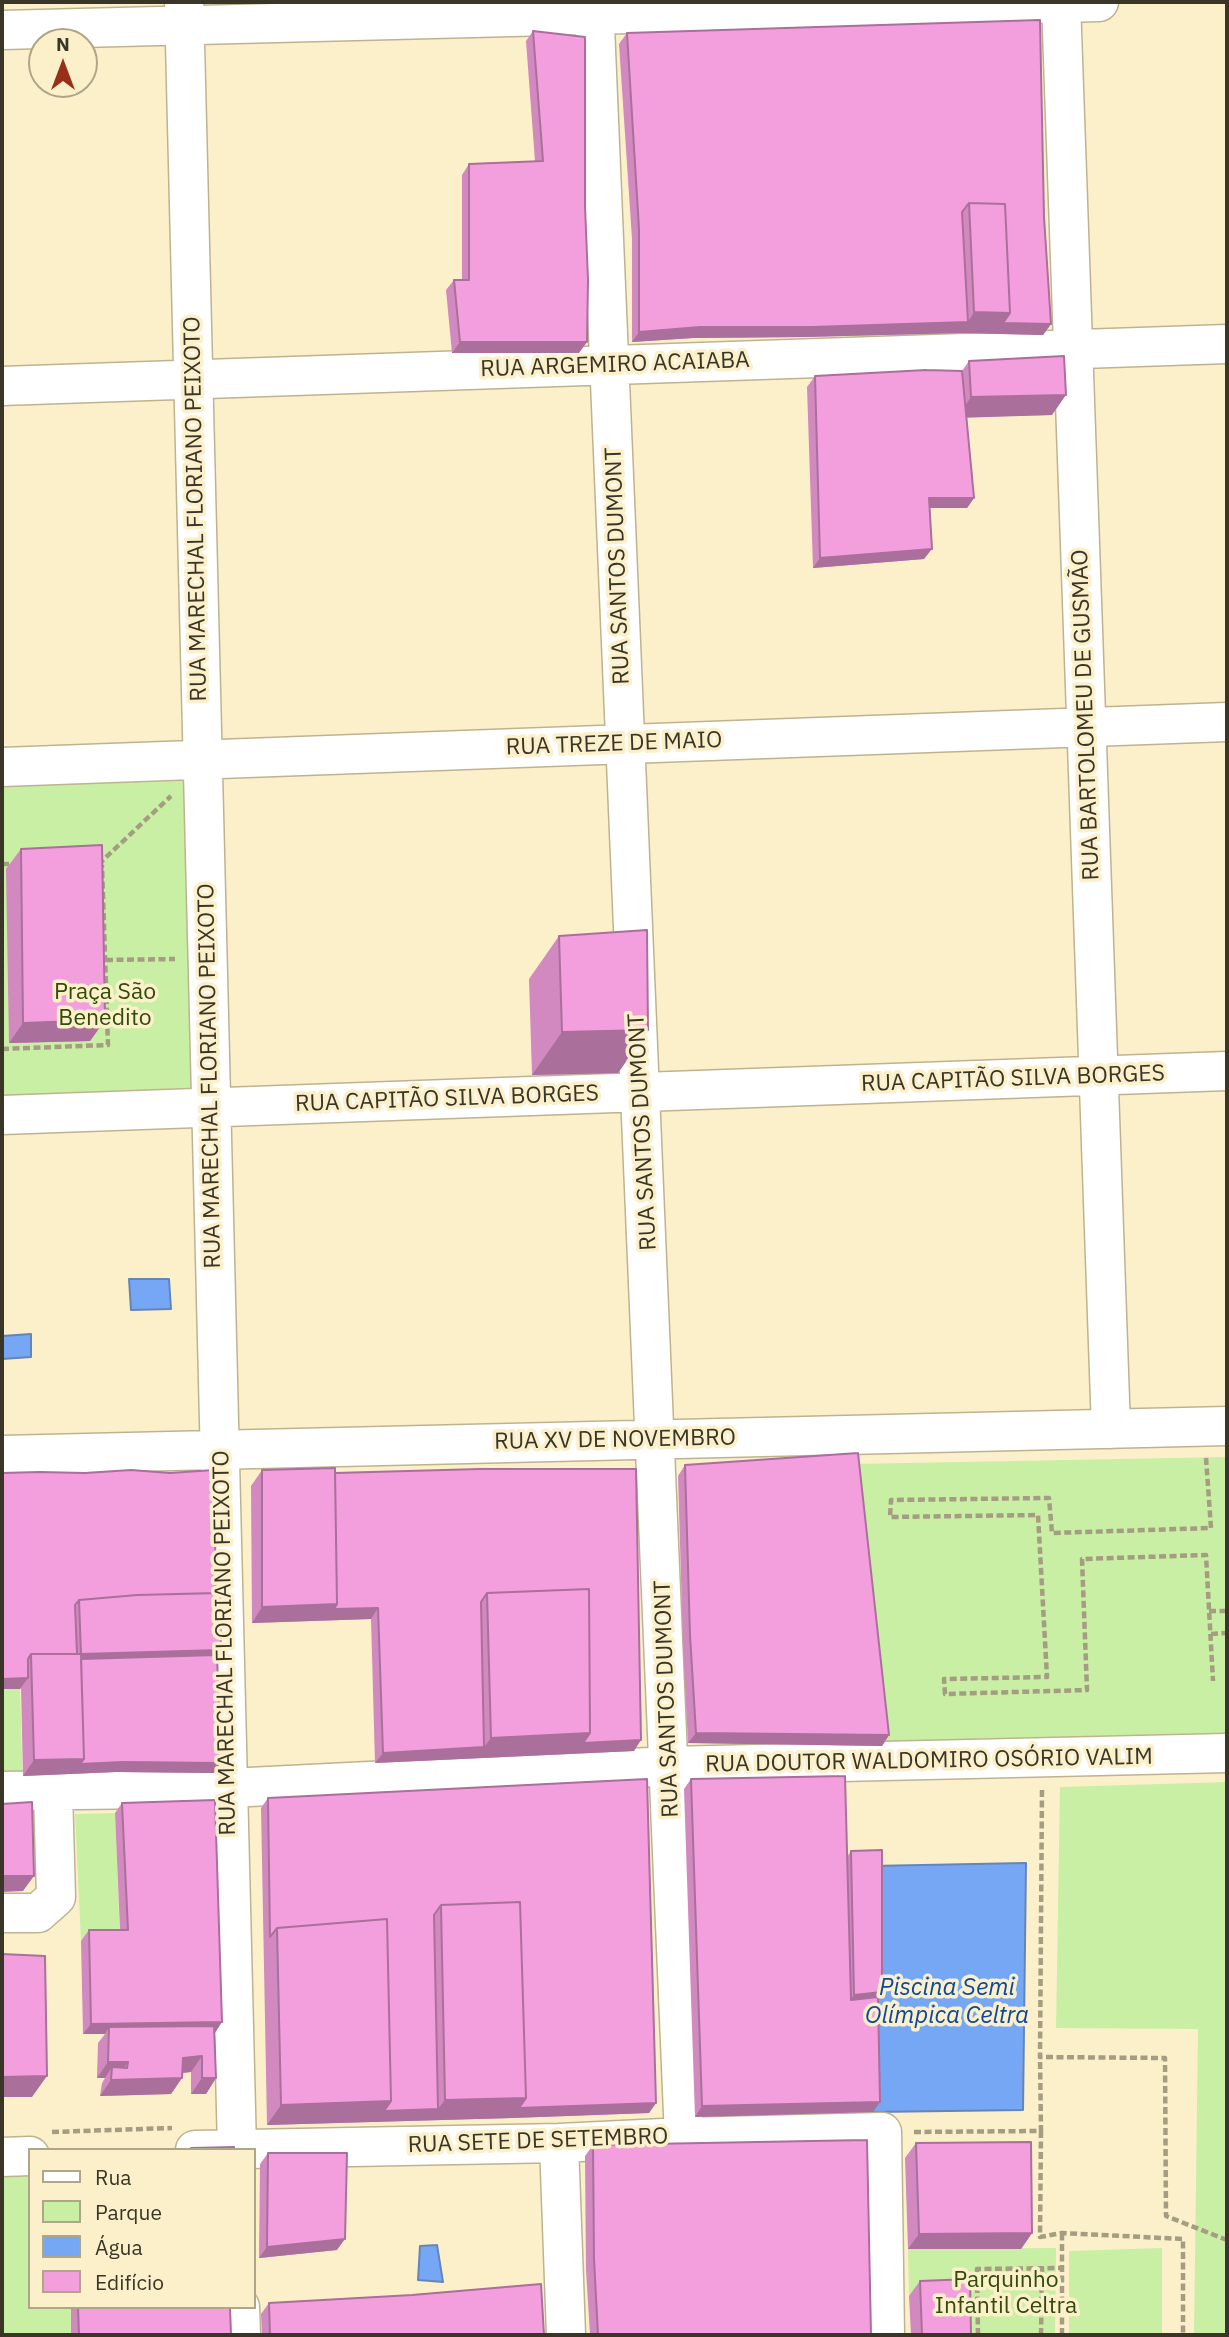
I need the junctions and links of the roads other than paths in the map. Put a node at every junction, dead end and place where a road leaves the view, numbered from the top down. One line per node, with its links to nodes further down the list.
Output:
1 (1061, 2): 2 (street); 3 (street); 7 (street, RUA BARTOLOMEU DE GUSMÃO)
2 (1099, 2)
3 (594, 8): 4 (street); 8 (street, RUA SANTOS DUMONT)
4 (184, 14): 5 (street); 9 (street, RUA MARECHAL FLORIANO PEIXOTO)
5 (2, 30)
6 (1227, 344): 7 (street, RUA ARGEMIRO ACAIABA)
7 (1073, 349): 8 (street, RUA ARGEMIRO ACAIABA); 12 (street, RUA BARTOLOMEU DE GUSMÃO)
8 (609, 365): 9 (street, RUA ARGEMIRO ACAIABA); 13 (street, RUA SANTOS DUMONT)
9 (193, 380): 10 (street, RUA ARGEMIRO ACAIABA); 14 (street, RUA MARECHAL FLORIANO PEIXOTO)
10 (2, 386)
11 (1227, 722): 12 (street, RUA TREZE DE MAIO)
12 (1086, 727): 13 (street, RUA TREZE DE MAIO); 17 (street, RUA BARTOLOMEU DE GUSMÃO)
13 (626, 744): 14 (street, RUA TREZE DE MAIO); 18 (street, RUA SANTOS DUMONT)
14 (202, 760): 15 (street, RUA TREZE DE MAIO); 19 (street, RUA MARECHAL FLORIANO PEIXOTO)
15 (2, 767)
16 (1227, 1071): 17 (street, RUA CAPITÃO SILVA BORGES)
17 (1098, 1076): 18 (street, RUA CAPITÃO SILVA BORGES); 21 (street, RUA BARTOLOMEU DE GUSMÃO)
18 (641, 1092): 19 (street, RUA CAPITÃO SILVA BORGES); 23 (street, RUA SANTOS DUMONT)
19 (211, 1108): 20 (street, RUA CAPITÃO SILVA BORGES); 24 (street, RUA MARECHAL FLORIANO PEIXOTO)
20 (2, 1115)
21 (1111, 1429): 22 (street, RUA XV DE NOVEMBRO); 23 (street, RUA XV DE NOVEMBRO)
22 (1216, 1435)
23 (656, 1440): 24 (street, RUA XV DE NOVEMBRO); 27 (street, RUA SANTOS DUMONT)
24 (220, 1450): 25 (street, RUA XV DE NOVEMBRO); 28 (street, RUA MARECHAL FLORIANO PEIXOTO)
25 (2, 1455)
26 (1227, 1754): 27 (street, RUA DOUTOR WALDOMIRO OSÓRIO VALIM)
27 (670, 1766): 28 (street, RUA DOUTOR WALDOMIRO OSÓRIO VALIM); 32 (street, RUA SANTOS DUMONT)
28 (229, 1788): 30 (street, RUA DOUTOR WALDOMIRO OSÓRIO VALIM); 37 (street, RUA MARECHAL FLORIANO PEIXOTO)
29 (2, 1791): 30 (street, RUA DOUTOR WALDOMIRO OSÓRIO VALIM)
30 (53, 1791): 31 (street)
31 (2, 1913)
32 (684, 2137): 34 (street, RUA SETE DE SETEMBRO); 43 (street, RUA SETE DE SETEMBRO)
33 (189, 2139): 36 (street, RUA SETE DE SETEMBRO)
34 (559, 2143): 38 (street, RUA SETE DE SETEMBRO); 42 (street)
35 (37, 2144): 39 (street)
36 (232, 2148)
37 (237, 2148)
38 (256, 2149)
39 (2, 2157)
40 (240, 2309): 41 (street)
41 (241, 2335)
42 (566, 2335)
43 (885, 2335)

